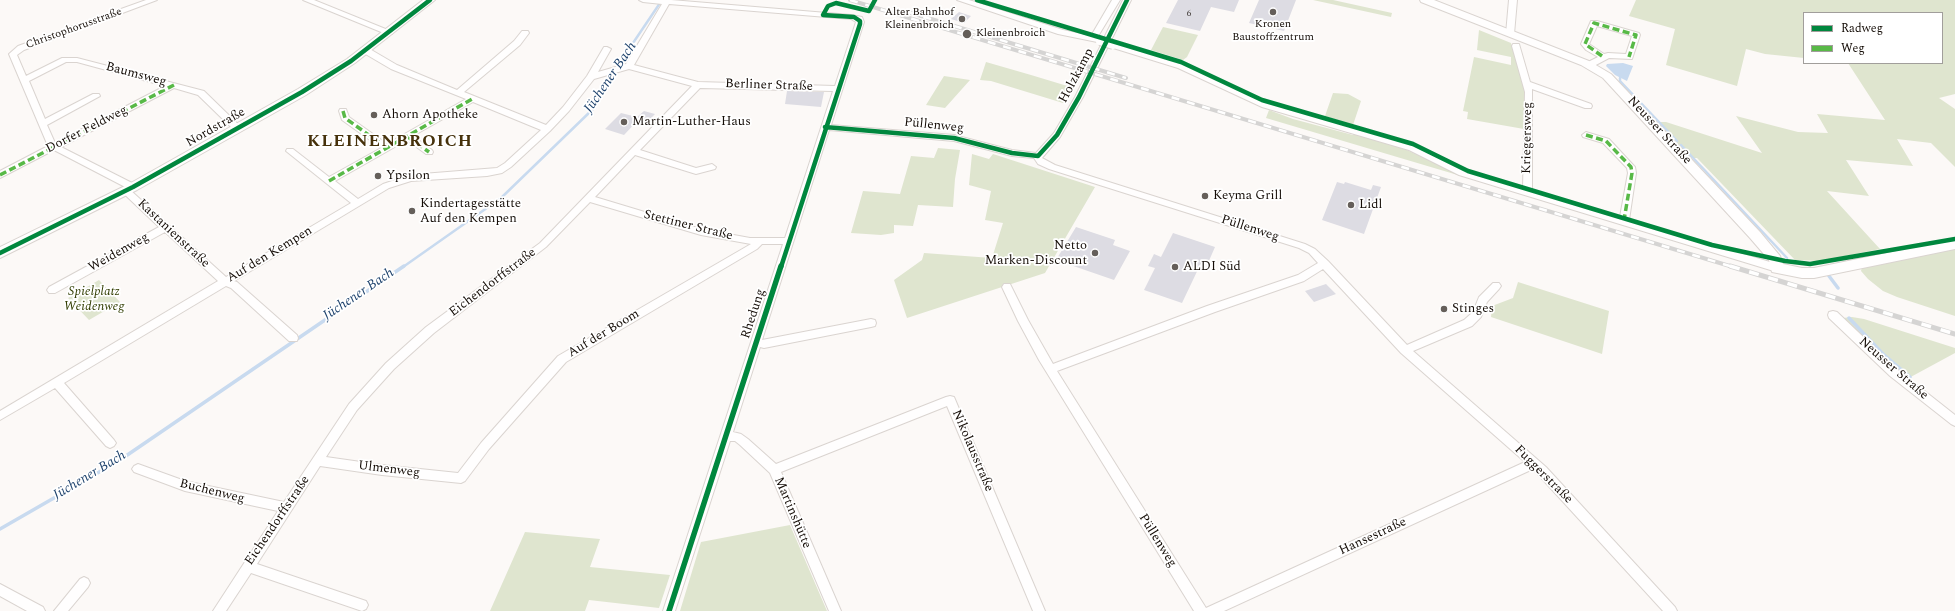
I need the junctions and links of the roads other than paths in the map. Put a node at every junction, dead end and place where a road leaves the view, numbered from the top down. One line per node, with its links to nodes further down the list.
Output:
1 (153, 0): 22 (street, Christophorusstraße)
2 (307, 0): 11 (street)
3 (430, 0): 11 (street, Nordstraße)
4 (643, 0): 10 (street)
5 (961, 0): 14 (street)
6 (1116, 0): 14 (street, Holzkamp)
7 (1127, 0): 43 (street, Holzkamp)
8 (1425, 0): 13 (street, Neusser Straße)
9 (1513, 0): 13 (street)
10 (666, 2): 20 (street); 26 (street, Rhedung)
11 (389, 32): 17 (street, Nordstraße)
12 (525, 33): 27 (street)
13 (1510, 34): 19 (street, Neusser Straße)
14 (1097, 40): 48 (street, bridge)
15 (1516, 46): 23 (street, Kriegersweg)
16 (607, 49): 21 (street, Auf den Kempen)
17 (365, 50): 27 (street); 34 (street, Nordstraße)
18 (1602, 56): 18 (street); 19 (street)
19 (1589, 65): 58 (street, Neusser Straße)
20 (627, 66): 21 (street); 25 (street)
21 (591, 77): 35 (street, Auf den Kempen)
22 (25, 80): 24 (street, Baumsweg); 32 (street)
23 (1527, 84): 30 (street, Kriegersweg); 48 (street, Kriegersweg)
24 (174, 85): 34 (street, Baumsweg); 38 (street, Dorfer Feldweg)
25 (698, 85): 26 (street, Berliner Straße); 41 (street, Eichendorffstraße)
26 (839, 89): 33 (street, Rhedung)
27 (458, 93): 29 (street)
28 (96, 96): 32 (street)
29 (472, 99): 35 (street); 37 (street)
30 (1588, 106)
31 (344, 110): 39 (street)
32 (42, 124): 38 (street)
33 (825, 128): 43 (street, Püllenweg); 54 (street, Rhedung)
34 (238, 129): 47 (street, Nordstraße)
35 (547, 129): 50 (street, Auf den Kempen)
36 (1586, 135): 51 (street)
37 (408, 136): 39 (street); 42 (street)
38 (54, 147): 45 (street, Dorfer Feldweg); 47 (street, Kastanienstraße)
39 (388, 148): 46 (street)
40 (290, 151): 46 (street)
41 (633, 151): 44 (street); 49 (street, Eichendorffstraße)
42 (429, 152)
43 (1038, 156): 57 (street, Püllenweg)
44 (712, 168)
45 (0, 176)
46 (328, 181): 50 (street)
47 (130, 189): 52 (street, Kastanienstraße); 56 (street, Nordstraße)
48 (1527, 192): 51 (street)
49 (588, 198): 53 (street, Stettiner Straße); 74 (street, Eichendorffstraße)
50 (357, 203): 59 (street, Auf den Kempen)
51 (1624, 222): 58 (street)
52 (165, 228): 59 (street, Kastanienstraße); 62 (street, Weidenweg)
53 (760, 240): 54 (street, Stettiner Straße); 78 (street, Auf der Boom)
54 (790, 241): 66 (street, Rhedung)
55 (1955, 244): 58 (street)
56 (0, 253)
57 (1325, 263): 67 (street, Püllenweg); 68 (street)
58 (1777, 268)
59 (225, 282): 65 (street, Kastanienstraße); 69 (street, Auf den Kempen)
60 (1496, 286): 67 (street)
61 (1006, 287): 68 (street, Püllenweg)
62 (52, 290)
63 (1833, 315): 71 (street, Neusser Straße)
64 (871, 323): 66 (street, Rhedung)
65 (293, 338)
66 (757, 343): 72 (street, Rhedung)
67 (1405, 350): 75 (street, Fuggerstraße)
68 (1051, 369): 91 (street, Püllenweg)
69 (56, 382): 70 (street, Auf den Kempen); 73 (street)
70 (0, 416)
71 (1955, 421)
72 (726, 436): 77 (street, Martinshütte); 88 (street, Rhedung)
73 (110, 443)
74 (318, 461): 78 (street, Ulmenweg); 79 (street, Eichendorffstraße)
75 (1534, 463): 84 (street, Fuggerstraße); 92 (street, Hansestraße)
76 (138, 469): 79 (street, Buchenweg)
77 (774, 470): 89 (street, Martinshütte); 90 (street, Nikolausstraße)
78 (460, 478)
79 (287, 508): 80 (street, Eichendorffstraße)
80 (248, 567): 83 (street); 87 (street, Eichendorffstraße)
81 (84, 583): 86 (street)
82 (0, 590): 85 (street)
83 (362, 605)
84 (1669, 610)
85 (39, 611)
86 (60, 611)
87 (219, 611)
88 (669, 611)
89 (834, 611)
90 (1039, 611)
91 (1201, 611)
92 (1211, 611)

